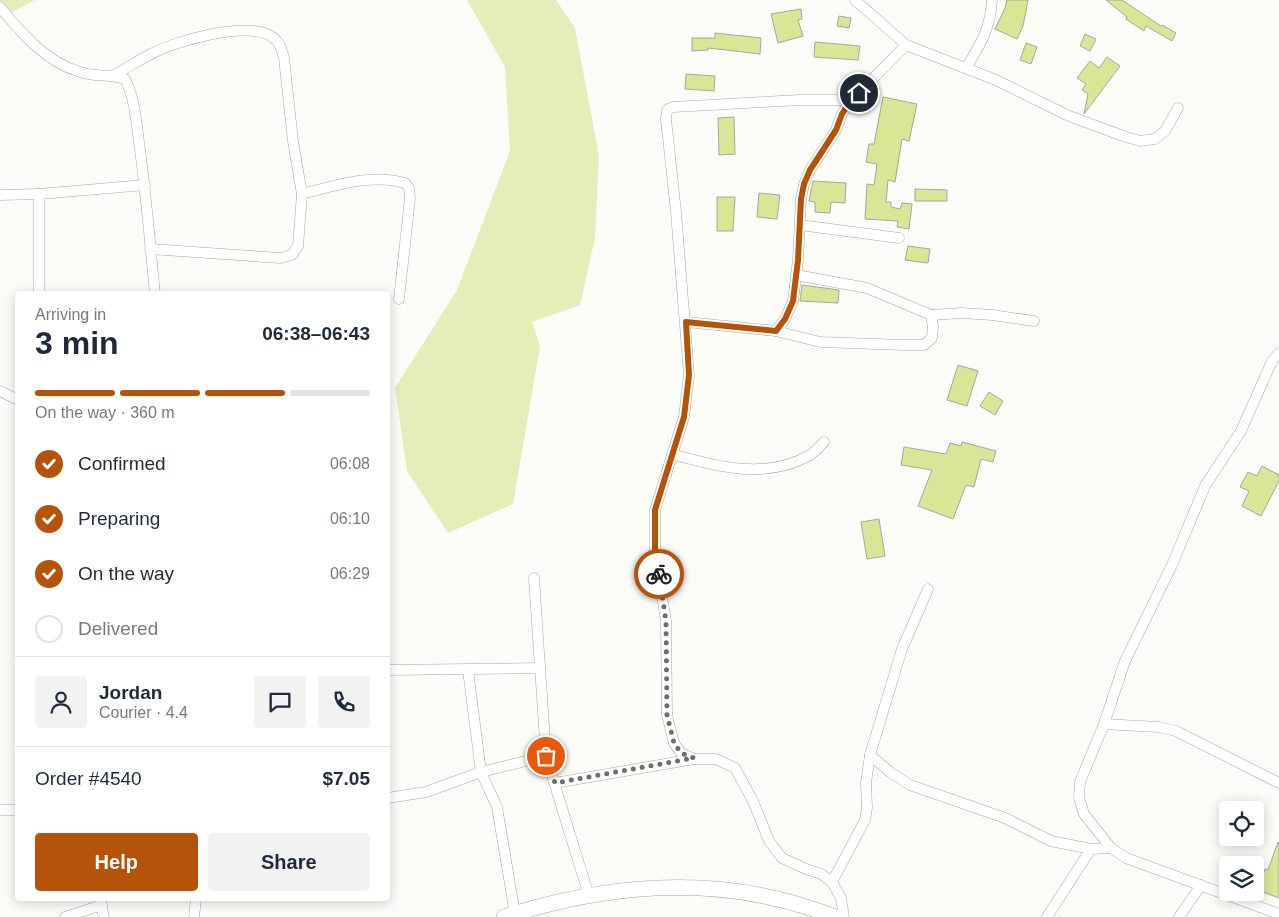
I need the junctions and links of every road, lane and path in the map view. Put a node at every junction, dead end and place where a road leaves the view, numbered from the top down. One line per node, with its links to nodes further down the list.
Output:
1 (855, 0): 4 (street)
2 (992, 0): 5 (street)
3 (0, 7): 6 (street)
4 (906, 45): 5 (street); 7 (street)
5 (966, 68): 8 (street)
6 (114, 75): 9 (street); 11 (street)
7 (851, 100): 13 (street); 22 (street)
8 (1178, 108)
9 (145, 185): 10 (street); 15 (street)
10 (39, 194): 12 (street); 17 (street)
11 (302, 194): 15 (street); 19 (street)
12 (0, 195)
13 (800, 226): 14 (street); 16 (street)
14 (899, 238)
15 (150, 249): 18 (street)
16 (796, 275): 20 (street); 23 (street)
17 (39, 291)
18 (155, 291)
19 (399, 298)
20 (931, 315): 21 (street); 23 (street)
21 (1034, 321)
22 (686, 322): 23 (street); 28 (street)
23 (776, 331)
24 (1279, 354): 34 (street)
25 (0, 391): 26 (street)
26 (15, 398)
27 (824, 442): 28 (street)
28 (672, 454): 37 (street)
29 (534, 578): 31 (street)
30 (928, 589): 35 (street)
31 (540, 668): 33 (street); 36 (street)
32 (390, 670): 33 (street)
33 (468, 670): 38 (street)
34 (1104, 724): 39 (street); 44 (street)
35 (870, 755): 45 (street); 46 (street)
36 (546, 756): 38 (street); 40 (street)
37 (694, 758): 40 (street); 46 (street)
38 (481, 772): 41 (street); 52 (street)
39 (1279, 782)
40 (555, 783): 48 (street)
41 (390, 798)
42 (0, 810): 43 (street)
43 (15, 810)
44 (1111, 848): 45 (street); 47 (street)
45 (1091, 849): 58 (street)
46 (832, 882): 57 (street)
47 (1201, 885): 51 (street); 59 (street)
48 (589, 896): 52 (main road); 56 (main road)
49 (196, 901): 55 (street)
50 (101, 902): 53 (street); 54 (street)
51 (1279, 914)
52 (510, 915)
53 (65, 917)
54 (104, 917)
55 (194, 917)
56 (835, 917)
57 (844, 917)
58 (1047, 917)
59 (1179, 917)

